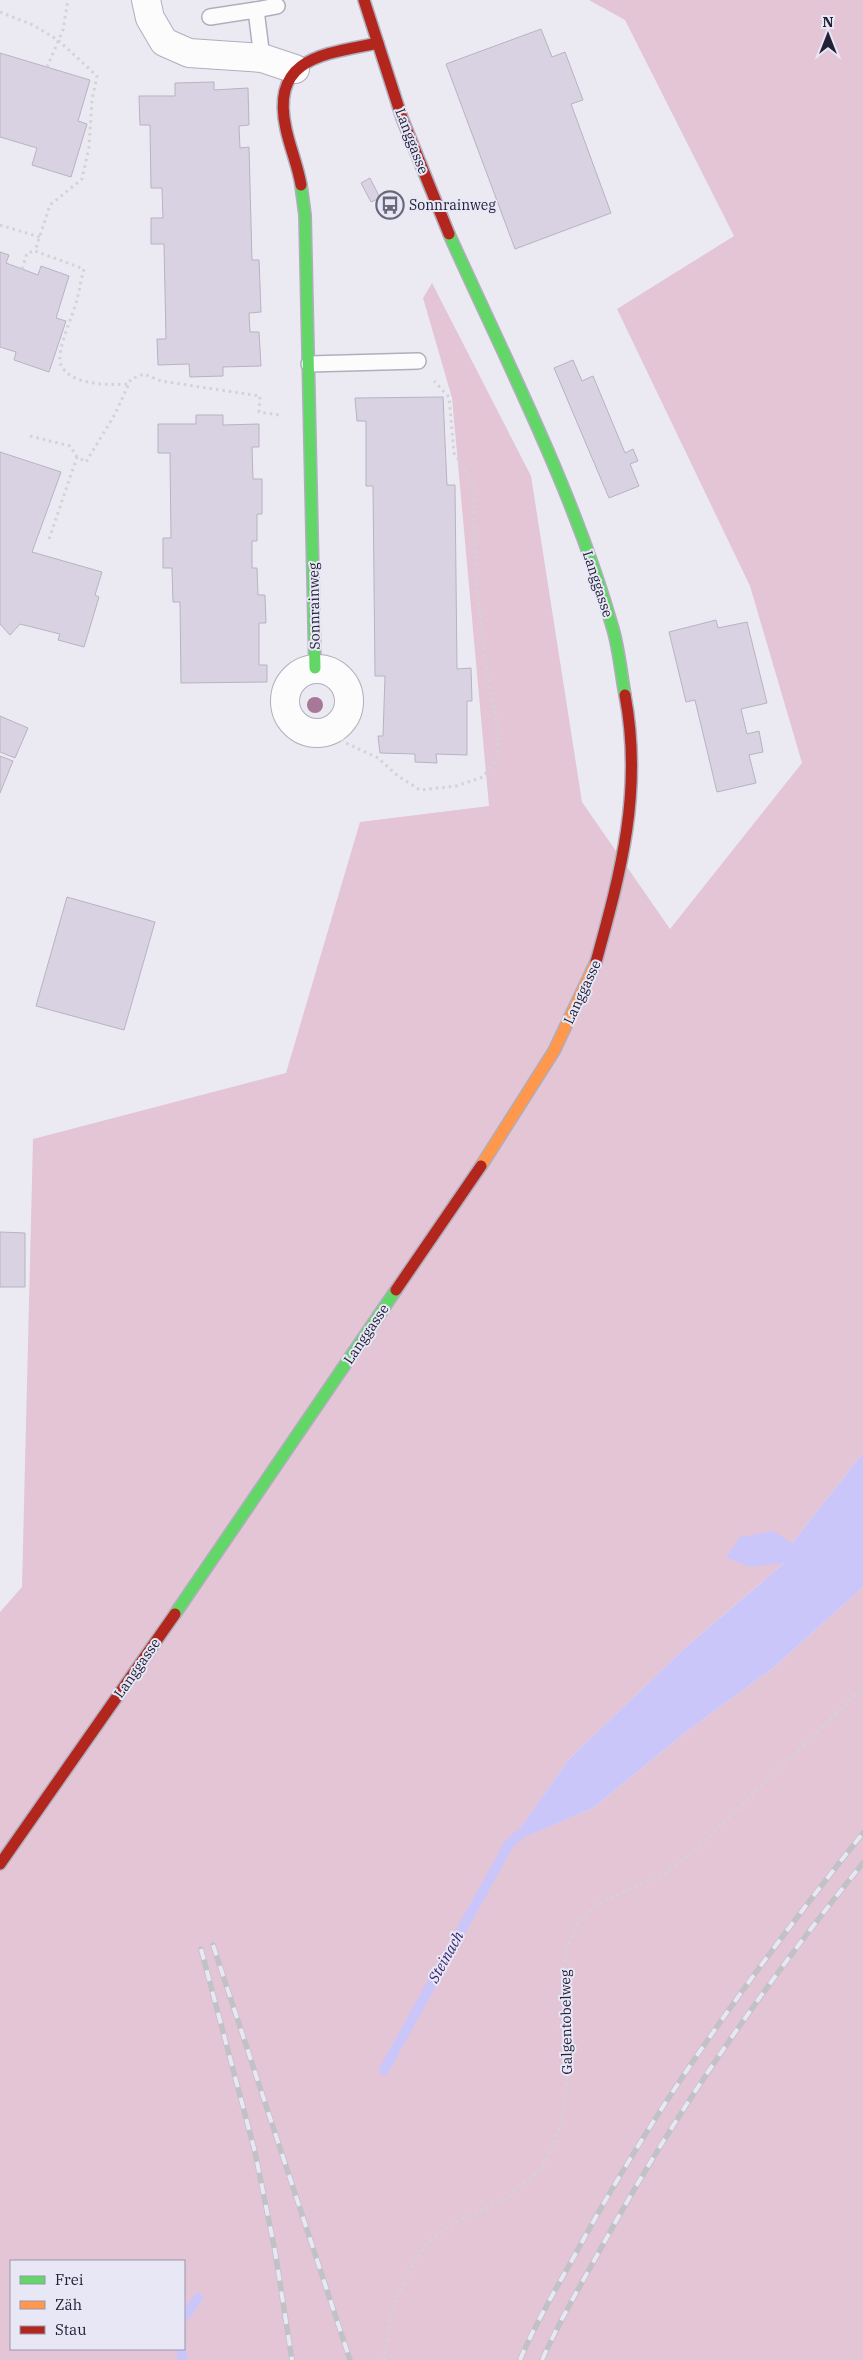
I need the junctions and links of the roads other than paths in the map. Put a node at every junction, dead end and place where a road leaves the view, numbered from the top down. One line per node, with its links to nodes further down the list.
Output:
1 (146, 0): 7 (street)
2 (364, 0): 6 (main road, Langgasse)
3 (277, 6): 4 (lane)
4 (256, 10): 5 (lane); 7 (lane)
5 (210, 17)
6 (378, 43): 8 (main road); 12 (main road, Langgasse)
7 (262, 58): 8 (street)
8 (295, 69): 10 (main road, Sonnrainweg)
9 (418, 361): 10 (lane)
10 (309, 364): 11 (main road, Sonnrainweg)
11 (316, 668): 11 (street)
12 (0, 1864)

